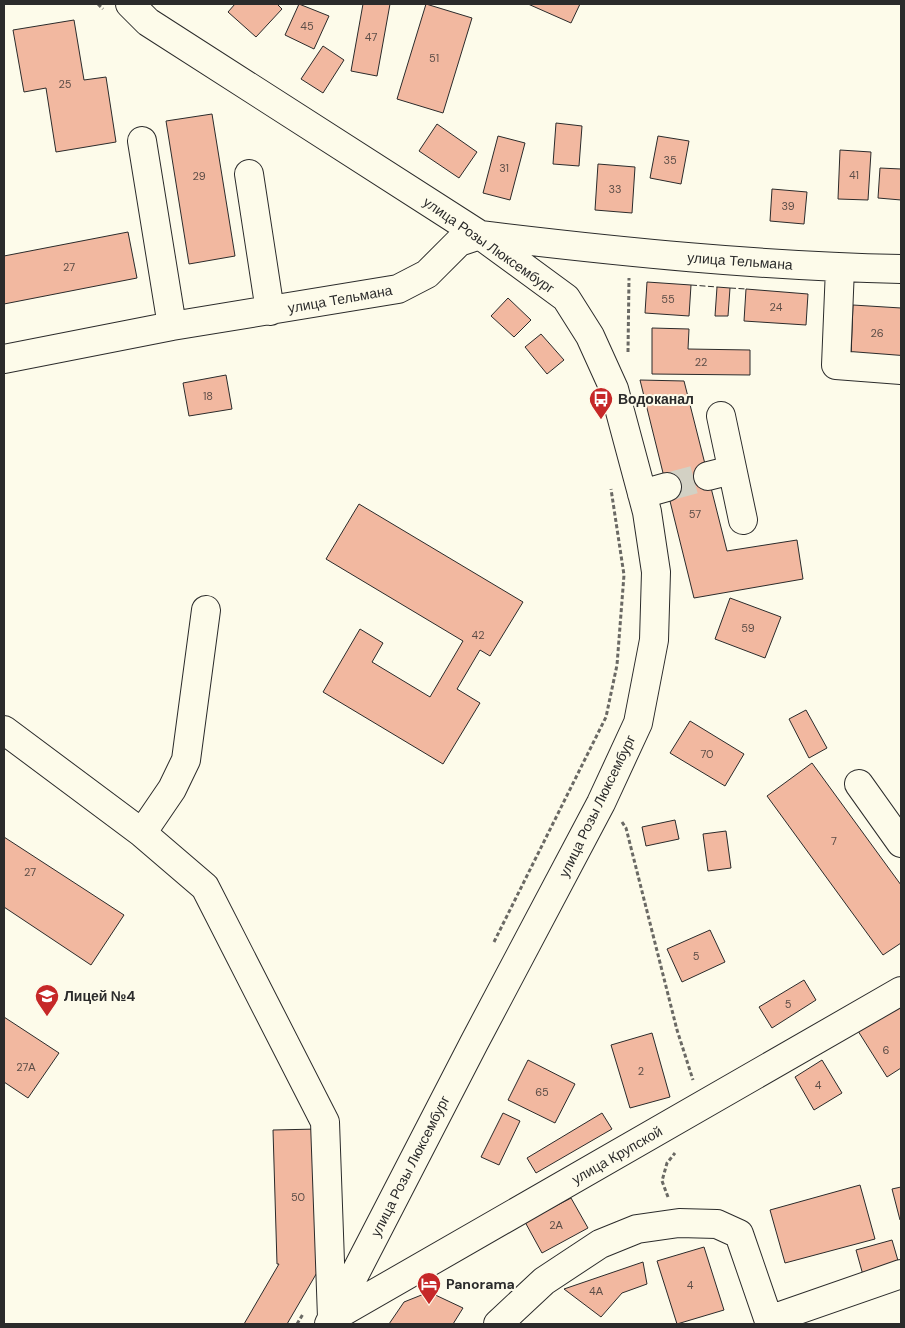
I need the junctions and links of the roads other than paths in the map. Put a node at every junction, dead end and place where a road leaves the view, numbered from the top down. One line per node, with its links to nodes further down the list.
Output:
1 (120, 10): 4 (street, улица Розы Люксембург)
2 (142, 141): 8 (street)
3 (248, 174): 7 (street)
4 (480, 235): 5 (street, улица Тельмана); 7 (street, улица Тельмана); 20 (street, улица Розы Люксембург)
5 (840, 268): 6 (street, улица Тельмана); 10 (street)
6 (901, 269)
7 (270, 311): 8 (street, улица Тельмана)
8 (172, 326): 9 (street, улица Тельмана)
9 (4, 359)
10 (901, 370)
11 (720, 416): 12 (street)
12 (743, 520)
13 (206, 610): 16 (street)
14 (4, 730): 16 (street)
15 (860, 784): 17 (street)
16 (142, 833): 20 (street)
17 (901, 843)
18 (901, 991): 20 (street, улица Крупской)
19 (901, 1274): 21 (street)
20 (330, 1321)
21 (769, 1322): 22 (street)
22 (498, 1324)

